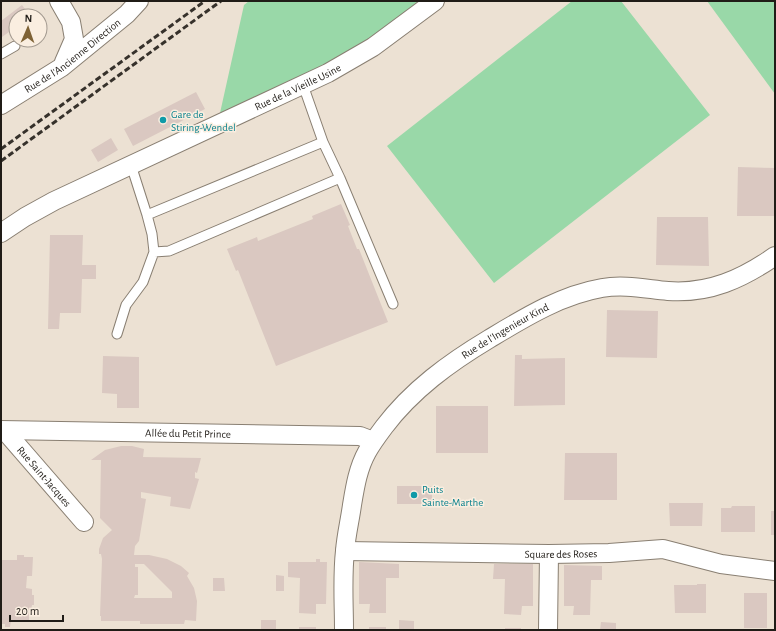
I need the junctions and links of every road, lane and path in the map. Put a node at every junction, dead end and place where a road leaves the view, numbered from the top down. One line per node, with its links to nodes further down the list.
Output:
1 (59, 1): 6 (street)
2 (139, 1): 6 (street, Rue de l'Ancienne Direction)
3 (435, 1): 7 (street, Rue de la Vieille Usine)
4 (11, 48): 5 (lane)
5 (1, 54)
6 (62, 67): 8 (street, Rue de l'Ancienne Direction)
7 (303, 85): 9 (lane); 10 (street, Rue de la Vieille Usine)
8 (1, 105)
9 (323, 142): 11 (lane); 12 (lane)
10 (131, 165): 12 (lane); 13 (street, Rue de la Vieille Usine)
11 (340, 178): 14 (lane); 16 (lane)
12 (147, 215): 14 (lane)
13 (1, 233)
14 (154, 252): 17 (lane)
15 (775, 256): 19 (street, Rue de l'Ingenieur Kind)
16 (393, 304)
17 (117, 334)
18 (3, 430): 19 (street, Allée du Petit Prince); 20 (street, Rue Saint-Jacques)
19 (373, 441): 21 (street, Rue de l'Ingenieur Kind)
20 (84, 522)
21 (345, 551): 22 (street, Square des Roses); 24 (street, Rue de l'Ingenieur Kind)
22 (548, 554): 23 (street, Square des Roses); 25 (street)
23 (775, 571)
24 (344, 630)
25 (548, 630)

